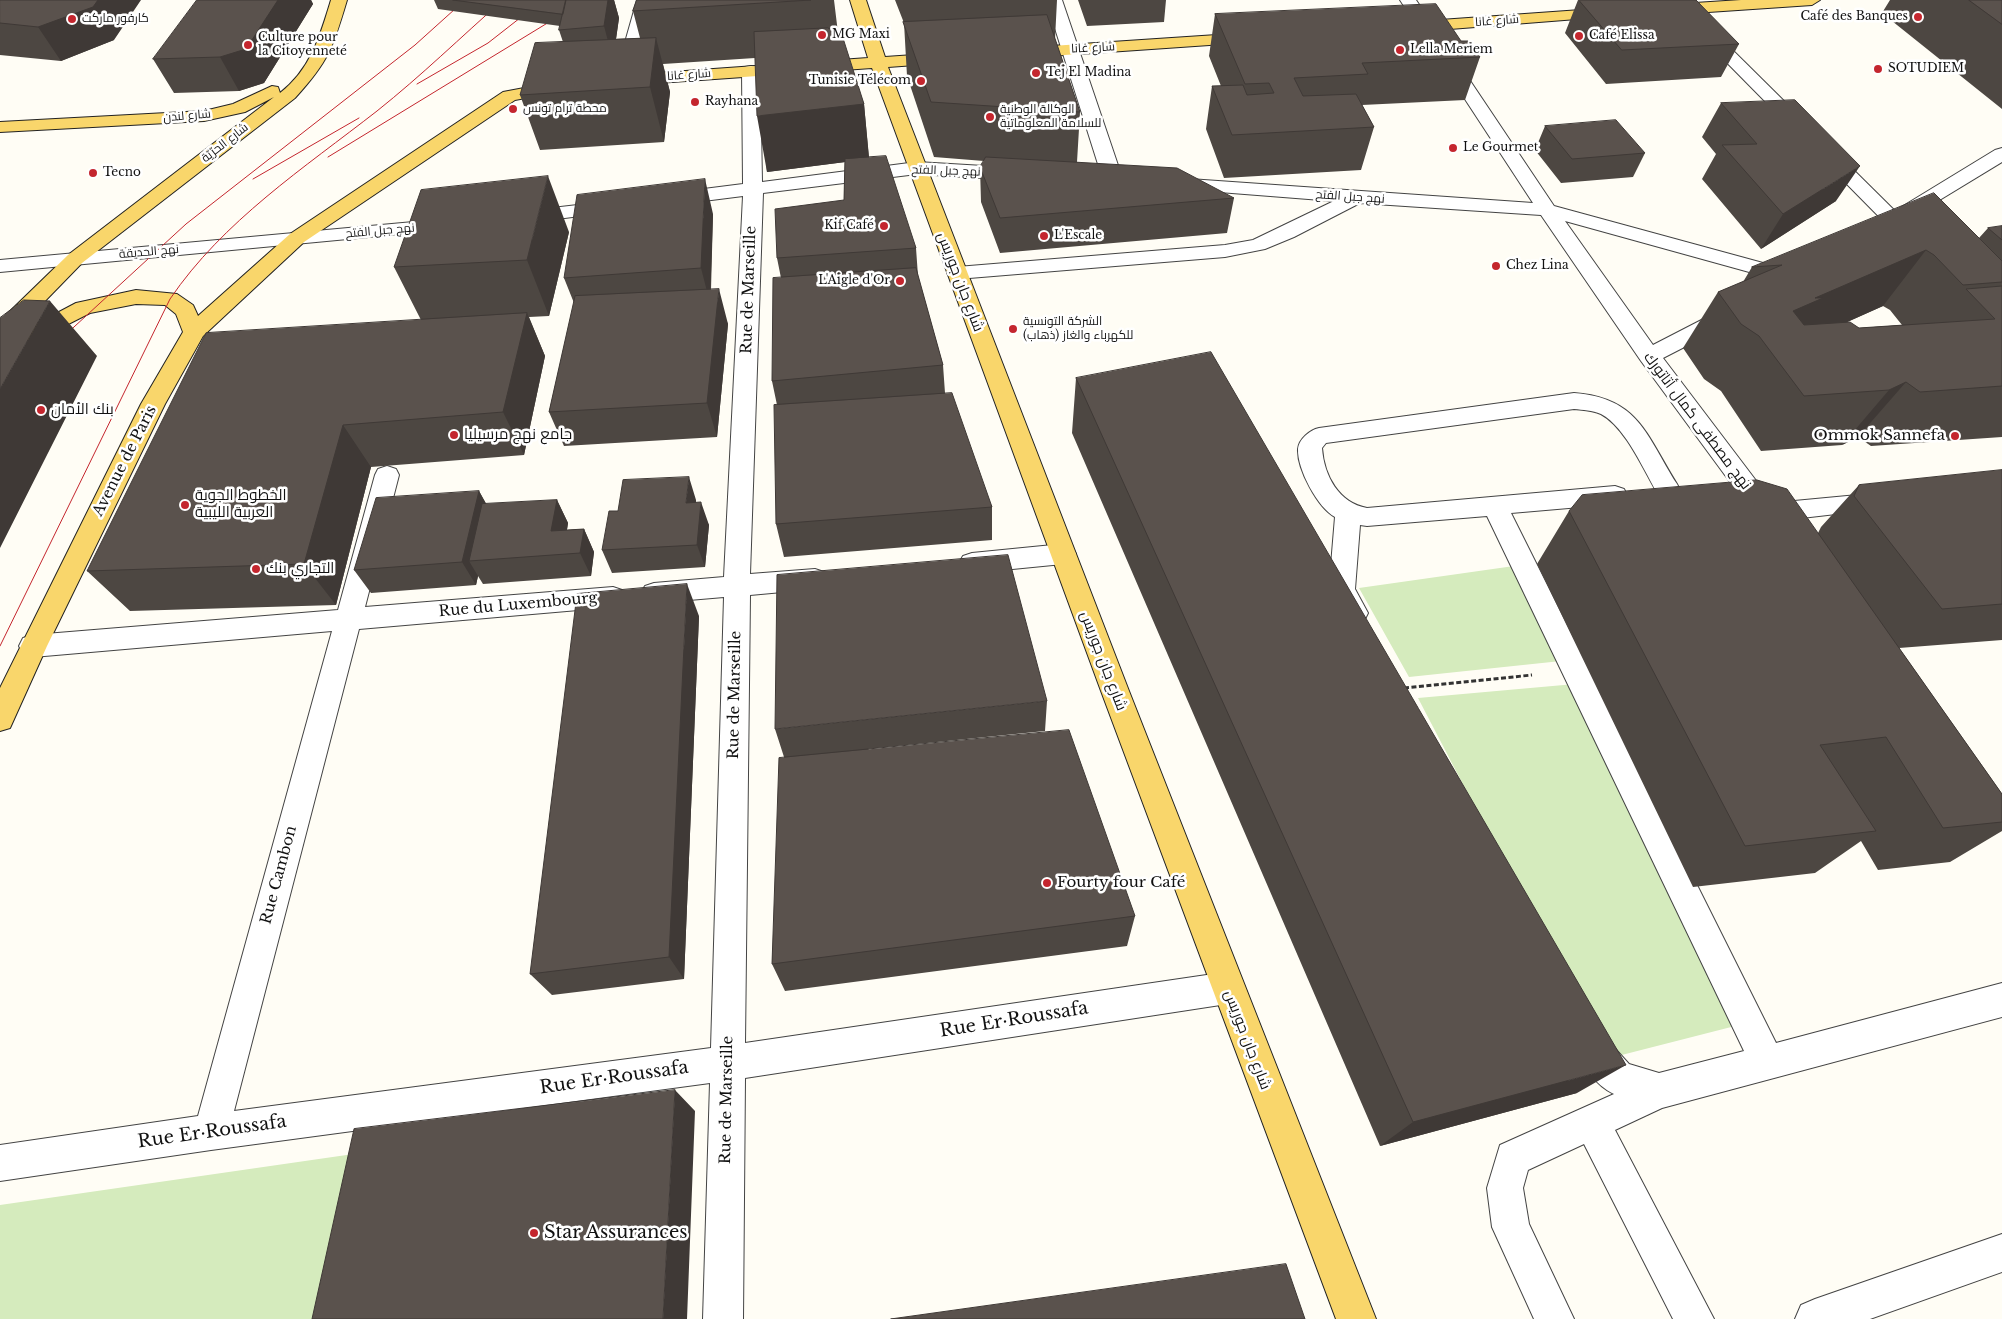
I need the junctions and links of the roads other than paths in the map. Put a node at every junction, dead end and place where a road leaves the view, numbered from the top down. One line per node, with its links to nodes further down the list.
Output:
1 (645, 0): 18 (street)
2 (858, 0): 16 (main road, شارع جان جوريس)
3 (1054, 0): 13 (street)
4 (1408, 0): 10 (street, نهج مصطفى كمال أتاتورك)
5 (1812, 0): 6 (main road)
6 (1677, 4): 8 (main road); 33 (street)
7 (336, 8): 20 (main road, شارع لندن); 36 (main road, شارع الحرّيّة)
8 (1652, 10)
9 (1622, 12): 10 (main road, شارع غانا)
10 (1426, 26): 11 (main road, شارع غانا); 30 (street, نهج مصطفى كمال أتاتورك)
11 (1396, 28)
12 (1268, 37): 13 (main road, شارع غانا)
13 (1070, 49): 14 (main road, شارع غانا); 24 (street)
14 (1003, 54)
15 (955, 57): 16 (main road, شارع غانا)
16 (878, 62): 17 (main road, شارع غانا); 22 (main road, شارع جان جوريس)
17 (751, 71): 18 (main road, شارع غانا); 26 (street, Rue de Marseille)
18 (619, 81)
19 (568, 86): 34 (main road)
20 (0, 127)
21 (2002, 154): 33 (street)
22 (918, 168): 23 (street, نهج جبل الفتح); 26 (street, نهج جبل الفتح); 38 (main road, شارع جان جوريس)
23 (1034, 175)
24 (1093, 179)
25 (1152, 183): 27 (street, نهج جبل الفتح)
26 (753, 190): 28 (street, نهج جبل الفتح); 56 (street, Rue de Marseille)
27 (1356, 197): 30 (street, نهج جبل الفتح); 38 (street)
28 (658, 201)
29 (629, 205): 31 (street)
30 (1547, 210): 39 (street, نهج جبل الفتح); 44 (street, نهج مصطفى كمال أتاتورك)
31 (505, 220)
32 (465, 223): 34 (street, نهج جبل الفتح)
33 (1885, 225): 35 (street)
34 (297, 238): 36 (street, نهج الحديقة); 41 (main road, Avenue de Paris)
35 (1927, 254)
36 (75, 259): 37 (street, نهج الحديقة); 42 (main road, شارع الحرّيّة)
37 (0, 266)
38 (957, 273): 53 (main road, شارع جان جوريس)
39 (1772, 293)
40 (1745, 307): 44 (street)
41 (194, 332): 43 (main road); 58 (main road, Avenue de Paris)
42 (0, 334)
43 (0, 353)
44 (1648, 356): 46 (street, نهج مصطفى كمال أتاتورك)
45 (387, 475): 57 (street, Rue Cambon)
46 (1744, 484): 47 (street); 51 (street, نهج مصطفى كمال أتاتورك)
47 (1716, 486)
48 (1904, 499): 51 (street)
49 (1495, 506): 50 (street); 50 (street); 64 (street)
50 (1348, 513): 59 (street)
51 (1767, 513): 52 (street, نهج مصطفى كمال أتاتورك)
52 (1784, 537)
53 (1063, 554): 54 (street); 61 (main road, شارع جان جوريس)
54 (944, 566)
55 (836, 576): 56 (street, Rue du Luxembourg)
56 (737, 586): 57 (street, Rue du Luxembourg); 65 (street, Rue de Marseille)
57 (348, 619): 58 (street, Rue du Luxembourg); 68 (street, Rue Cambon)
58 (33, 646): 60 (main road, Avenue de Paris)
59 (1396, 689)
60 (0, 718)
61 (1227, 988): 65 (street, Rue Er·Roussafa); 72 (main road, شارع جان جوريس)
62 (2002, 1000): 64 (street)
63 (1572, 1017): 66 (street)
64 (1767, 1062): 66 (street)
65 (727, 1063): 68 (street, Rue Er·Roussafa); 71 (street, Rue de Marseille)
66 (1658, 1091): 67 (street)
67 (1591, 1121): 73 (street); 74 (street)
68 (211, 1132): 69 (street, Rue Er·Roussafa)
69 (0, 1163)
70 (2002, 1253): 75 (street)
71 (723, 1319)
72 (1356, 1319)
73 (1554, 1319)
74 (1694, 1319)
75 (1814, 1319)

